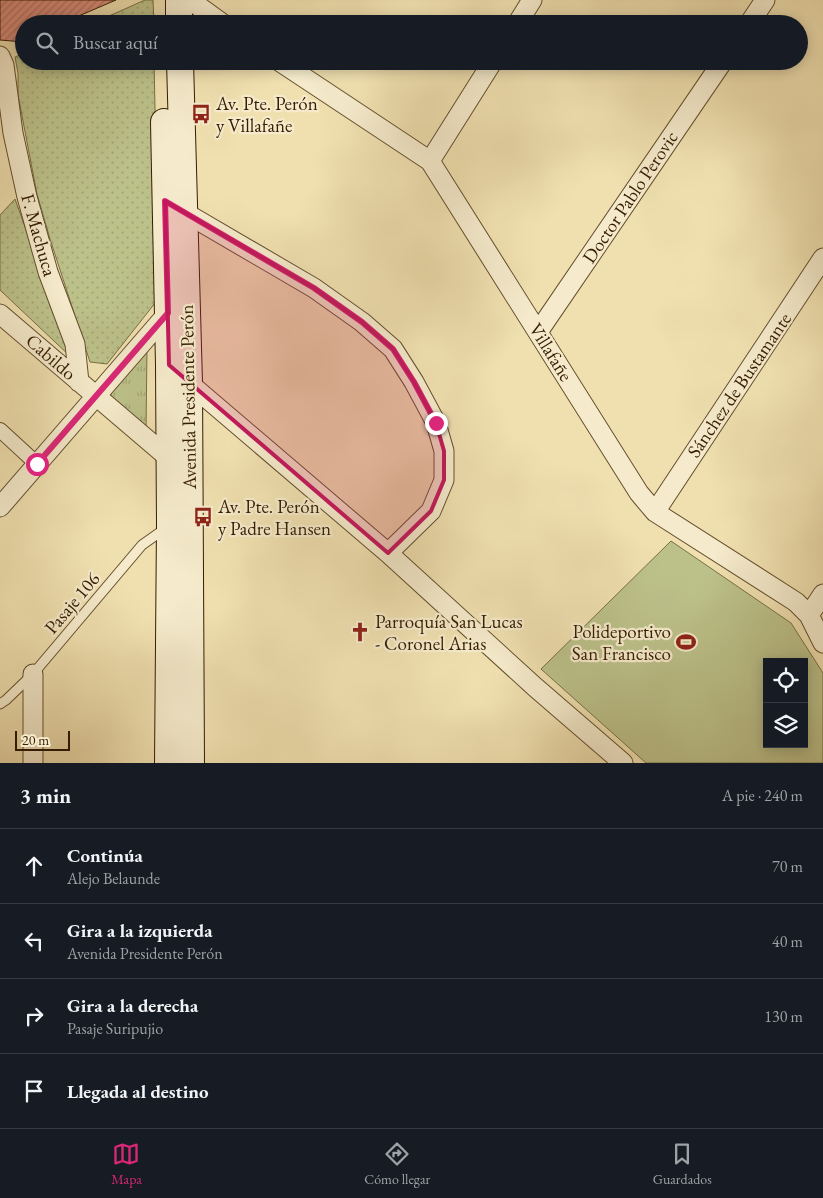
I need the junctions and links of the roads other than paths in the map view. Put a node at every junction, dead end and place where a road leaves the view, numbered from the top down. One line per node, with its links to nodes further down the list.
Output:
1 (162, 0): 6 (main road)
2 (179, 0): 7 (main road)
3 (190, 0): 8 (street)
4 (532, 0): 9 (street)
5 (765, 0): 10 (street)
6 (162, 15)
7 (179, 15)
8 (211, 15)
9 (523, 15)
10 (755, 15)
11 (0, 56): 24 (street, F. Machuca)
12 (164, 70): 18 (main road, Avenida Presidente Perón)
13 (180, 70): 18 (main road, Avenida Presidente Perón)
14 (293, 70): 17 (street, Villafañe)
15 (487, 70): 17 (street)
16 (717, 70): 22 (street, Doctor Pablo Perovic)
17 (430, 161): 22 (street, Villafañe)
18 (174, 206): 20 (main road, Avenida Presidente Perón); 25 (main road, Avenida Presidente Perón); 33 (street)
19 (823, 258): 31 (street, Sánchez de Bustamante)
20 (168, 313): 23 (main road, Avenida Presidente Perón); 26 (street)
21 (0, 314): 24 (street, Cabildo)
22 (538, 332): 31 (street, Villafañe)
23 (169, 365): 25 (street); 28 (main road, Avenida Presidente Perón)
24 (79, 382): 26 (street, Cabildo)
25 (189, 383): 33 (street); 41 (main road, Avenida Presidente Perón)
26 (96, 396): 28 (street, Cabildo); 29 (street)
27 (0, 430): 29 (street)
28 (170, 459): 32 (main road, Avenida Presidente Perón)
29 (37, 464): 30 (street)
30 (0, 507)
31 (655, 512): 35 (street, Villafañe)
32 (170, 525): 37 (lane, Pasaje 106); 40 (main road, Avenida Presidente Perón)
33 (388, 553): 42 (street)
34 (823, 594): 35 (street)
35 (810, 615): 36 (street, Villafañe)
36 (823, 642)
37 (33, 674): 38 (lane, Pasaje 106); 39 (street)
38 (0, 704)
39 (33, 763)
40 (168, 763)
41 (191, 763)
42 (623, 763)

